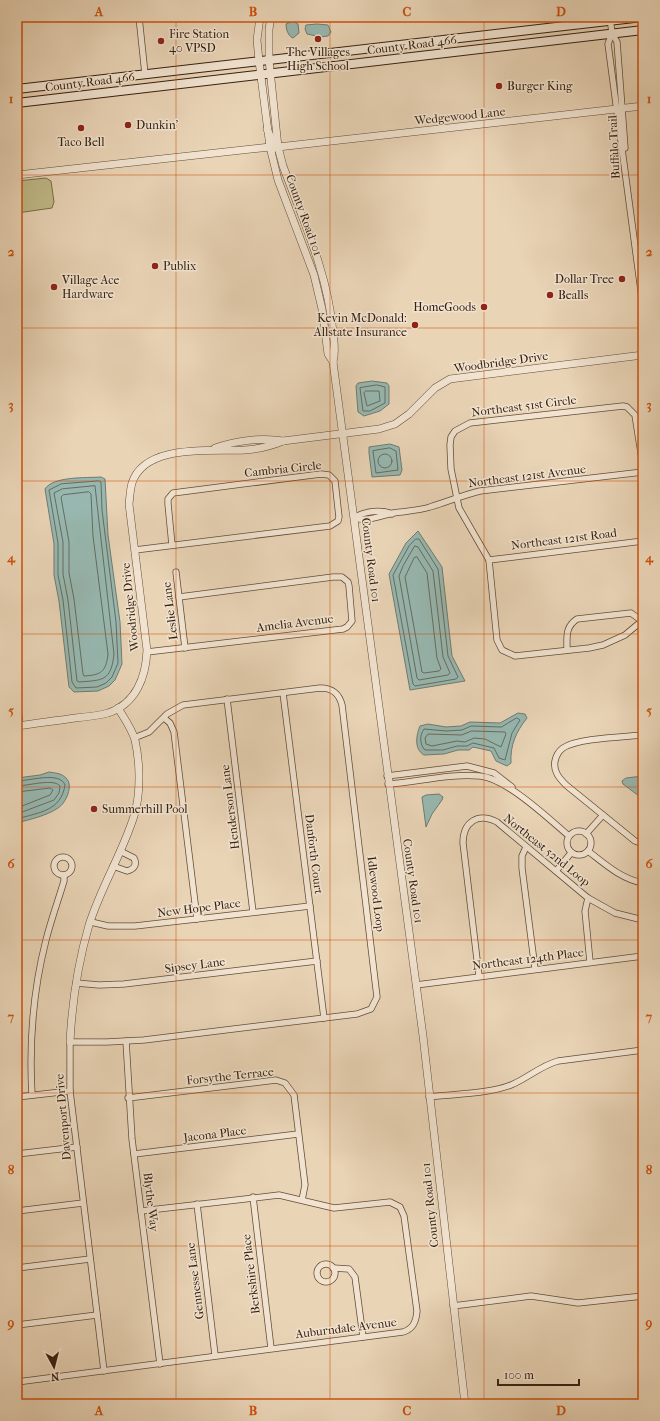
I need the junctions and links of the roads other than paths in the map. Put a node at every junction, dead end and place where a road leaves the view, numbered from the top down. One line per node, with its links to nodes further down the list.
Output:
1 (139, 17): 11 (street)
2 (260, 17): 9 (street, County Road 101)
3 (271, 17): 8 (street, County Road 101)
4 (643, 17): 5 (main road, County Road 466)
5 (610, 19): 7 (street); 8 (main road, County Road 466)
6 (643, 30): 7 (main road, County Road 466)
7 (612, 33): 10 (main road, County Road 466); 16 (street, Buffalo Trail); 16 (street, Buffalo Trail)
8 (269, 60): 9 (main road, County Road 466); 10 (street, County Road 101)
9 (259, 61): 11 (main road, County Road 466); 12 (street, County Road 101)
10 (271, 73): 12 (main road, County Road 466); 19 (street, County Road 101)
11 (145, 74): 13 (main road, County Road 466)
12 (260, 74): 14 (main road, County Road 466); 17 (street, County Road 101)
13 (17, 89)
14 (17, 103)
15 (643, 106): 16 (street, Wedgewood Lane)
16 (619, 109): 19 (street, Wedgewood Lane); 26 (street, Buffalo Trail)
17 (268, 129): 18 (street, County Road 101); 19 (street)
18 (270, 147): 20 (street); 21 (street); 23 (street, County Road 101)
19 (278, 147): 20 (street, County Road 101)
20 (283, 166): 22 (street, County Road 101)
21 (17, 175)
22 (306, 230): 23 (street); 24 (street, County Road 101)
23 (298, 232): 25 (street, County Road 101)
24 (328, 295): 25 (street); 28 (street, County Road 101)
25 (320, 297): 28 (street, County Road 101)
26 (643, 306)
27 (643, 355): 29 (street, Woodbridge Drive)
28 (333, 362): 29 (street, County Road 101)
29 (342, 434): 30 (street, Woodbridge Drive); 34 (street, County Road 101)
30 (211, 450): 37 (street, Woodridge Drive)
31 (643, 466): 33 (street, Northeast 51st Circle)
32 (643, 472): 33 (street, Northeast 121st Avenue)
33 (456, 497): 34 (street, Northeast 121st Avenue); 38 (street, Northeast 51st Circle)
34 (354, 518): 53 (street, County Road 101)
35 (643, 541): 38 (street, Northeast 121st Road)
36 (172, 545): 36 (street, Cambria Circle); 37 (street, Cambria Circle)
37 (135, 550): 44 (street, Woodridge Drive)
38 (488, 560): 43 (street, Northeast 51st Circle)
39 (176, 572): 40 (street, Leslie Lane)
40 (179, 597): 42 (street, Leslie Lane); 42 (street, Amelia Avenue)
41 (643, 621): 43 (street, Northeast 51st Circle); 43 (street)
42 (185, 648): 44 (street, Amelia Avenue)
43 (567, 650)
44 (147, 652): 48 (street, Woodridge Drive)
45 (283, 693): 46 (street, Idlewood Loop); 69 (street, Danforth Court); 81 (street, Idlewood Loop)
46 (227, 700): 49 (street, Idlewood Loop); 70 (street, Henderson Lane)
47 (17, 702): 50 (street)
48 (118, 708): 50 (street, Woodridge Drive); 52 (street, Davenport Drive)
49 (164, 718): 52 (street, Idlewood Loop); 71 (street)
50 (18, 726)
51 (643, 734): 56 (street)
52 (134, 738): 61 (street, Davenport Drive)
53 (387, 776): 54 (street, County Road 101); 55 (street)
54 (388, 784): 55 (street); 80 (street, County Road 101)
55 (516, 792): 58 (street)
56 (603, 815): 57 (street); 59 (street)
57 (586, 834): 58 (street); 62 (street)
58 (569, 836): 63 (street)
59 (643, 844)
60 (526, 847): 65 (street, Northeast 52nd Loop); 77 (street); 78 (street, Northeast 52nd Loop)
61 (120, 850): 64 (street, Davenport Drive); 64 (street)
62 (588, 851): 63 (street); 67 (street)
63 (571, 852): 65 (street)
64 (113, 866): 73 (street, Davenport Drive)
65 (556, 871): 68 (street, Northeast 52nd Loop)
66 (64, 875): 86 (street)
67 (643, 883)
68 (588, 898): 72 (street, Northeast 52nd Loop); 76 (street)
69 (310, 906): 70 (street, New Hope Place); 75 (street, Danforth Court)
70 (254, 912): 71 (street, New Hope Place)
71 (197, 919): 73 (street, New Hope Place)
72 (643, 920)
73 (91, 922): 79 (street, Davenport Drive)
74 (643, 956): 76 (street, Northeast 124th Place)
75 (317, 961): 79 (street, Sipsey Lane); 81 (street, Danforth Court)
76 (590, 962): 77 (street, Northeast 124th Place)
77 (535, 969): 78 (street, Northeast 124th Place)
78 (479, 976): 80 (street, Northeast 124th Place)
79 (76, 983): 83 (street, Davenport Drive)
80 (416, 985): 88 (street, County Road 101)
81 (324, 1018): 82 (street, Idlewood Loop)
82 (126, 1041): 83 (street, Idlewood Loop); 89 (street, Blythe Way)
83 (70, 1042): 85 (street, Davenport Drive)
84 (643, 1050): 88 (street)
85 (70, 1091): 86 (street); 91 (street, Davenport Drive)
86 (32, 1095): 87 (street)
87 (17, 1097)
88 (429, 1097): 104 (street, County Road 101)
89 (128, 1098): 90 (street, Forsythe Terrace); 93 (street, Blythe Way)
90 (298, 1134): 93 (street, Jacona Place); 95 (street, Forsythe Terrace)
91 (77, 1147): 92 (street); 96 (street, Davenport Drive)
92 (17, 1154)
93 (134, 1154): 99 (street, Blythe Way)
94 (253, 1197): 95 (street, Auburndale Avenue); 97 (street, Auburndale Avenue); 108 (street, Berkshire Place)
95 (302, 1200): 107 (street, Auburndale Avenue)
96 (83, 1203): 98 (street); 100 (street, Davenport Drive)
97 (197, 1204): 99 (street, Auburndale Avenue); 109 (street, Gennesse Lane)
98 (17, 1211)
99 (141, 1211): 110 (street, Blythe Way)
100 (90, 1259): 101 (street); 105 (street, Davenport Drive)
101 (17, 1268)
102 (333, 1268): 107 (street)
103 (643, 1296): 104 (street)
104 (453, 1306): 113 (street, County Road 101)
105 (97, 1316): 106 (street); 111 (street, Davenport Drive)
106 (17, 1325)
107 (363, 1337): 108 (street, Auburndale Avenue)
108 (271, 1348): 109 (street, Auburndale Avenue)
109 (215, 1355): 110 (street, Auburndale Avenue)
110 (160, 1364): 111 (street, Auburndale Avenue)
111 (104, 1371): 112 (street, Auburndale Avenue)
112 (17, 1382)
113 (465, 1404)

